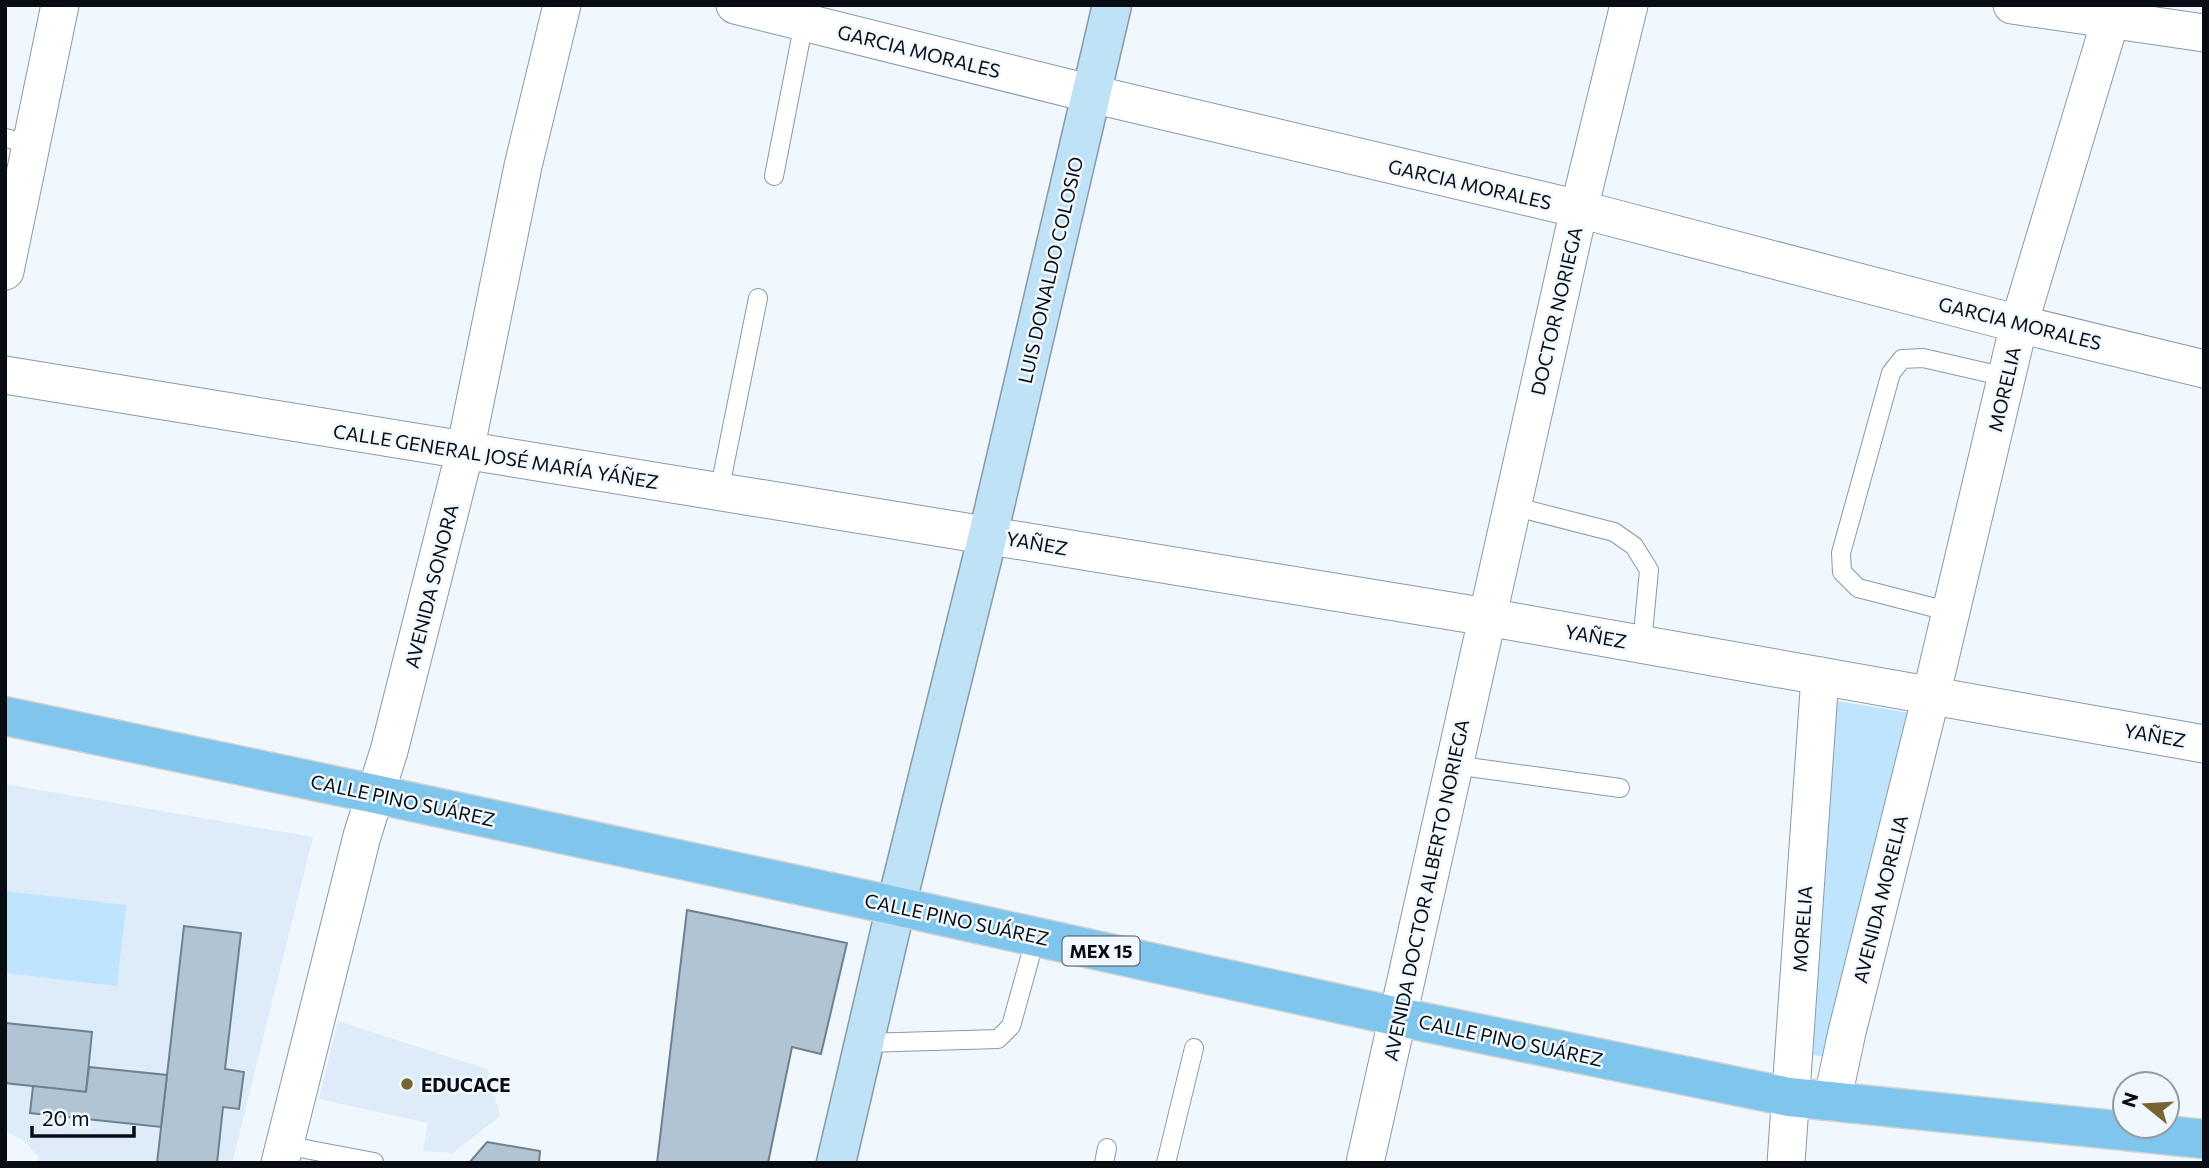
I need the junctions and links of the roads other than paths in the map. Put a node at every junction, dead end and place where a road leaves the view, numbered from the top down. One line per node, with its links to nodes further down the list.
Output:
1 (60, 5): 11 (street)
2 (562, 5): 20 (street, AVENIDA SONORA)
3 (735, 5): 8 (street, GARCIA MORALES)
4 (1112, 5): 10 (main road, LUIS DONALDO COLOSIO)
5 (1629, 5): 13 (street, DOCTOR NORIEGA)
6 (2012, 5): 7 (street)
7 (2113, 12): 9 (street); 16 (street, MORELIA)
8 (804, 22): 10 (street, GARCIA MORALES); 12 (lane)
9 (2204, 33)
10 (1092, 94): 13 (street, GARCIA MORALES); 23 (main road, LUIS DONALDO COLOSIO)
11 (18, 141): 14 (street)
12 (774, 176)
13 (1579, 209): 16 (street, GARCIA MORALES); 22 (street, DOCTOR NORIEGA)
14 (5, 271)
15 (758, 298): 21 (lane)
16 (2019, 324): 17 (street, GARCIA MORALES); 19 (street, MORELIA)
17 (2204, 369)
18 (5, 374): 20 (street, CALLE GENERAL JOSÉ MARÍA YÁÑEZ)
19 (2006, 377): 24 (street, MORELIA); 24 (lane)
20 (465, 451): 21 (street, CALLE GENERAL JOSÉ MARÍA YÁÑEZ); 33 (street, AVENIDA SONORA)
21 (719, 492): 23 (street, CALLE GENERAL JOSÉ MARÍA YÁÑEZ)
22 (1512, 506): 25 (street, DOCTOR NORIEGA); 26 (lane)
23 (988, 535): 25 (street, YAÑEZ); 34 (main road, LUIS DONALDO COLOSIO)
24 (1951, 612): 28 (street, MORELIA)
25 (1487, 617): 26 (street, YAÑEZ); 31 (street, AVENIDA DOCTOR ALBERTO NORIEGA)
26 (1642, 644): 27 (street, YAÑEZ)
27 (1820, 676): 28 (street, YAÑEZ); 39 (street, MORELIA)
28 (1931, 696): 30 (street, YAÑEZ); 40 (street, AVENIDA MORELIA)
29 (5, 716): 33 (main road, CALLE PINO SUÁREZ / MEX 15)
30 (2204, 744)
31 (1454, 765): 32 (lane); 36 (street, AVENIDA DOCTOR ALBERTO NORIEGA)
32 (1620, 788)
33 (375, 793): 34 (main road, CALLE PINO SUÁREZ / MEX 15); 42 (street, AVENIDA SONORA)
34 (896, 906): 35 (main road, CALLE PINO SUÁREZ / MEX 15); 37 (main road, LUIS DONALDO COLOSIO)
35 (1036, 936): 36 (main road, CALLE PINO SUÁREZ / MEX 15); 37 (lane)
36 (1399, 1017): 39 (main road, CALLE PINO SUÁREZ / MEX 15); 46 (street, AVENIDA DOCTOR ALBERTO NORIEGA)
37 (866, 1043): 44 (main road, LUIS DONALDO COLOSIO)
38 (1194, 1048): 45 (lane)
39 (1789, 1097): 40 (main road, CALLE PINO SUÁREZ / MEX 15); 47 (street)
40 (1832, 1102): 41 (main road, CALLE PINO SUÁREZ / MEX 15)
41 (2204, 1139)
42 (282, 1154): 43 (lane)
43 (374, 1162)
44 (836, 1163)
45 (1166, 1163)
46 (1365, 1163)
47 (1786, 1163)

